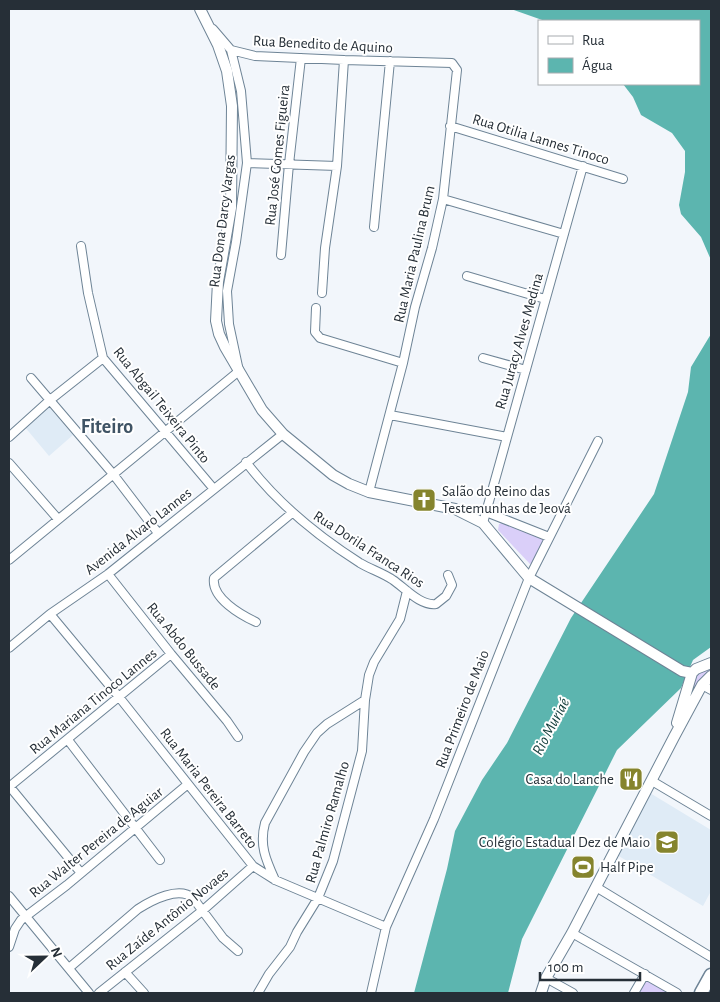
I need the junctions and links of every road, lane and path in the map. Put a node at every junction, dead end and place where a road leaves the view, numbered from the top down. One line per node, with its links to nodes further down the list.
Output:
1 (200, 9): 2 (street)
2 (207, 21): 3 (street, Rua Benedito de Aquino); 27 (street)
3 (231, 50): 4 (street, Rua Benedito de Aquino); 9 (street, Rua Dona Darcy Vargas)
4 (301, 58): 5 (street, Rua Benedito de Aquino); 10 (street, Rua José Gomes Figueira)
5 (344, 60): 6 (street, Rua Benedito de Aquino); 11 (street)
6 (390, 61): 7 (street, Rua Benedito de Aquino); 15 (street)
7 (452, 63): 8 (street, Rua Maria Paulina Brum)
8 (450, 126): 12 (street, Rua Otilia Lannes Tinoco); 14 (street, Rua Maria Paulina Brum)
9 (247, 163): 10 (street); 27 (street, Rua Dona Darcy Vargas)
10 (289, 164): 11 (street); 18 (street, Rua José Gomes Figueira)
11 (337, 166): 20 (street)
12 (583, 166): 13 (street, Rua Otilia Lannes Tinoco); 16 (street, Rua Juracy Alves Medina)
13 (623, 179)
14 (443, 200): 16 (street); 25 (street, Rua Maria Paulina Brum)
15 (374, 228)
16 (564, 234): 21 (street, Rua Juracy Alves Medina)
17 (80, 246): 23 (street, Rua Abgail Teixeira Pinto)
18 (281, 254)
19 (466, 276): 21 (street)
20 (322, 292)
21 (545, 299): 26 (street, Rua Juracy Alves Medina)
22 (316, 308): 25 (street)
23 (103, 358): 29 (street); 31 (street, Rua Abgail Teixeira Pinto)
24 (483, 358): 26 (street)
25 (404, 363): 30 (street, Rua Maria Paulina Brum)
26 (526, 370): 34 (street, Rua Juracy Alves Medina)
27 (239, 371): 31 (street); 32 (street, Rua Dona Darcy Vargas)
28 (31, 378): 29 (street)
29 (50, 400): 33 (street); 38 (street)
30 (390, 414): 34 (street); 40 (street, Rua Maria Paulina Brum)
31 (164, 431): 38 (street); 39 (street, Rua Abgail Teixeira Pinto)
32 (283, 434): 36 (street, Avenida Alvaro Lannes); 40 (street, Rua Dona Darcy Vargas)
33 (9, 437)
34 (507, 438): 41 (street, Rua Juracy Alves Medina)
35 (598, 441): 46 (street, Rua Primeiro de Maio)
36 (246, 462): 39 (street, Avenida Alvaro Lannes); 42 (street, Rua Dorila Franca Rios)
37 (9, 463): 43 (street)
38 (113, 474): 43 (street); 45 (street)
39 (213, 488): 45 (street, Avenida Alvaro Lannes)
40 (369, 492): 44 (street, Rua Dona Darcy Vargas)
41 (486, 512): 44 (street, Rua Juracy Alves Medina); 46 (street)
42 (292, 513): 51 (street, Rua Dorila Franca Rios); 53 (street)
43 (58, 518): 47 (street)
44 (483, 523): 50 (street, Rua Dona Darcy Vargas)
45 (158, 533): 48 (street, Avenida Alvaro Lannes)
46 (550, 537): 50 (street, Rua Primeiro de Maio)
47 (9, 560)
48 (108, 574): 52 (street, Avenida Alvaro Lannes); 55 (street, Rua Abdo Bussade)
49 (448, 576): 51 (street, Rua Dorila Franca Rios)
50 (529, 578): 57 (street, Rua Dona Darcy Vargas); 79 (street, Rua Primeiro de Maio)
51 (407, 591): 61 (street, Rua Palmiro Ramalho)
52 (50, 614): 54 (street, Avenida Alvaro Lannes); 60 (street, Rua Maria Pereira Barreto)
53 (256, 622)
54 (9, 648)
55 (171, 654): 60 (street, Rua Mariana Tinoco Lannes); 62 (street, Rua Abdo Bussade)
56 (711, 663): 57 (street)
57 (687, 672): 63 (street)
58 (711, 676): 59 (street)
59 (707, 688): 63 (street)
60 (119, 697): 64 (street, Rua Mariana Tinoco Lannes); 66 (street, Rua Maria Pereira Barreto)
61 (365, 700): 73 (street); 76 (street, Rua Palmiro Ramalho)
62 (238, 737)
63 (674, 737): 65 (street)
64 (68, 740): 67 (street, Rua Mariana Tinoco Lannes); 69 (street)
65 (652, 781): 68 (street); 74 (street)
66 (188, 784): 69 (street, Rua Walter Pereira de Aguiar); 71 (street, Rua Maria Pereira Barreto)
67 (9, 787): 72 (street)
68 (711, 816)
69 (136, 828): 70 (street); 72 (street, Rua Walter Pereira de Aguiar)
70 (160, 860)
71 (253, 866): 73 (street, Rua Maria Pereira Barreto); 77 (street, Rua Zaíde Antônio Novaes)
72 (81, 873): 78 (street, Rua Walter Pereira de Aguiar)
73 (275, 880): 76 (street, Rua Maria Pereira Barreto)
74 (596, 887): 80 (street); 83 (street)
75 (9, 896): 78 (street)
76 (318, 898): 79 (street, Rua Maria Pereira Barreto); 92 (street, Rua Palmiro Ramalho)
77 (202, 911): 82 (street); 84 (street); 85 (street, Rua Zaíde Antônio Novaes)
78 (26, 916): 81 (street, Rua Walter Pereira de Aguiar); 84 (street)
79 (386, 927): 93 (street, Rua Primeiro de Maio)
80 (572, 933): 86 (street); 88 (street)
81 (9, 947)
82 (238, 952)
83 (711, 957)
84 (69, 968): 89 (street)
85 (125, 972): 90 (street, Rua Zaíde Antônio Novaes); 91 (street)
86 (645, 974): 96 (street); 97 (street)
87 (711, 975): 98 (highway)
88 (546, 978): 94 (street); 95 (street)
89 (89, 993)
90 (99, 993)
91 (144, 993)
92 (258, 993)
93 (370, 993)
94 (541, 993)
95 (573, 993)
96 (634, 993)
97 (677, 993)
98 (701, 993)

